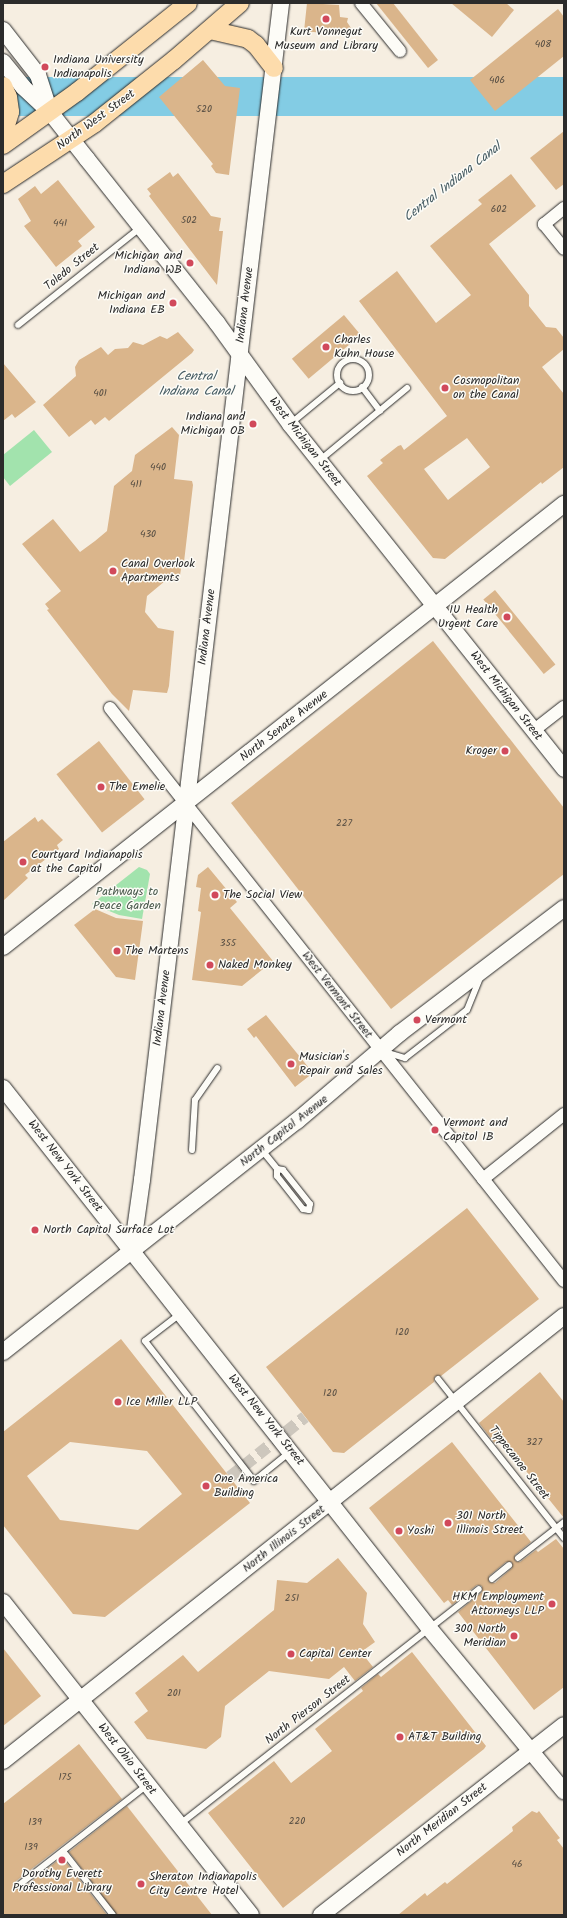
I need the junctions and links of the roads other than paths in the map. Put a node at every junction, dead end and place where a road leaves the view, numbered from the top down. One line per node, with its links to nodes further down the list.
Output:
1 (188, 3): 11 (main road)
2 (240, 3): 6 (main road, North West Street)
3 (281, 3): 9 (main road, Indiana Avenue)
4 (361, 3): 7 (street)
5 (3, 30): 11 (main road, West Michigan Street)
6 (210, 30): 9 (main road); 13 (main road, North West Street)
7 (400, 51)
8 (3, 62): 11 (main road, West Michigan Street)
9 (274, 68): 20 (main road, Indiana Avenue)
10 (3, 86): 12 (main road)
11 (50, 112): 13 (main road, West Michigan Street); 14 (main road)
12 (3, 136)
13 (71, 139): 15 (main road, North West Street); 17 (main road, West Michigan Street)
14 (3, 145)
15 (3, 184)
16 (564, 208): 18 (street)
17 (141, 227): 19 (lane, Toledo Street); 20 (main road, West Michigan Street)
18 (564, 249)
19 (18, 325)
20 (239, 355): 25 (main road, West Michigan Street); 33 (main road, Indiana Avenue)
21 (340, 383): 22 (lane); 22 (lane); 25 (lane)
22 (362, 387): 24 (lane)
23 (407, 388): 24 (lane)
24 (380, 410): 26 (lane)
25 (290, 424): 26 (main road, West Michigan Street)
26 (320, 461): 28 (main road, West Michigan Street)
27 (564, 504): 28 (main road, North Senate Avenue)
28 (435, 606): 31 (main road, West Michigan Street); 33 (main road, North Senate Avenue)
29 (564, 707): 31 (street)
30 (110, 708): 33 (street, West Vermont Street)
31 (534, 731): 32 (main road, West Michigan Street)
32 (564, 769)
33 (187, 803): 35 (main road, North Senate Avenue); 37 (street, West Vermont Street); 45 (main road, Indiana Avenue)
34 (564, 908): 36 (main road, North Capitol Avenue)
35 (3, 947)
36 (482, 972): 37 (main road, North Capitol Avenue); 37 (lane)
37 (381, 1050): 41 (main road, North Capitol Avenue); 44 (street, West Vermont Street)
38 (217, 1068): 42 (lane)
39 (3, 1088): 45 (main road, West New York Street)
40 (564, 1114): 44 (street)
41 (261, 1149): 43 (lane); 45 (main road, North Capitol Avenue)
42 (192, 1150)
43 (277, 1169): 43 (lane)
44 (483, 1178): 46 (street, West Vermont Street)
45 (132, 1250): 47 (main road, West New York Street); 49 (main road, North Capitol Avenue)
46 (564, 1281)
47 (181, 1313): 52 (main road, West New York Street); 52 (lane)
48 (564, 1316): 51 (main road, North Illinois Street)
49 (3, 1352)
50 (438, 1379): 51 (lane, Tippecanoe Street)
51 (456, 1402): 53 (main road, North Illinois Street); 55 (lane, Tippecanoe Street)
52 (291, 1451): 53 (main road, West New York Street)
53 (331, 1502): 62 (main road, West New York Street); 63 (main road, North Illinois Street)
54 (564, 1522): 55 (lane)
55 (556, 1528): 56 (lane, Tippecanoe Street); 57 (lane)
56 (564, 1538)
57 (518, 1558)
58 (509, 1565): 59 (lane)
59 (492, 1579)
60 (469, 1597): 62 (lane, North Pierson Street)
61 (3, 1602): 63 (main road, West Ohio Street)
62 (429, 1628): 65 (main road, West New York Street); 69 (lane, North Pierson Street)
63 (81, 1699): 66 (main road, North Illinois Street); 67 (main road, West Ohio Street)
64 (564, 1725): 65 (main road, North Meridian Street)
65 (530, 1751): 68 (main road, West New York Street); 74 (main road, North Meridian Street)
66 (3, 1761)
67 (147, 1785): 69 (main road, West Ohio Street); 70 (lane)
68 (564, 1791)
69 (180, 1824): 73 (main road, West Ohio Street)
70 (63, 1851): 71 (lane); 72 (lane)
71 (19, 1885)
72 (113, 1915)
73 (251, 1915)
74 (321, 1915)

